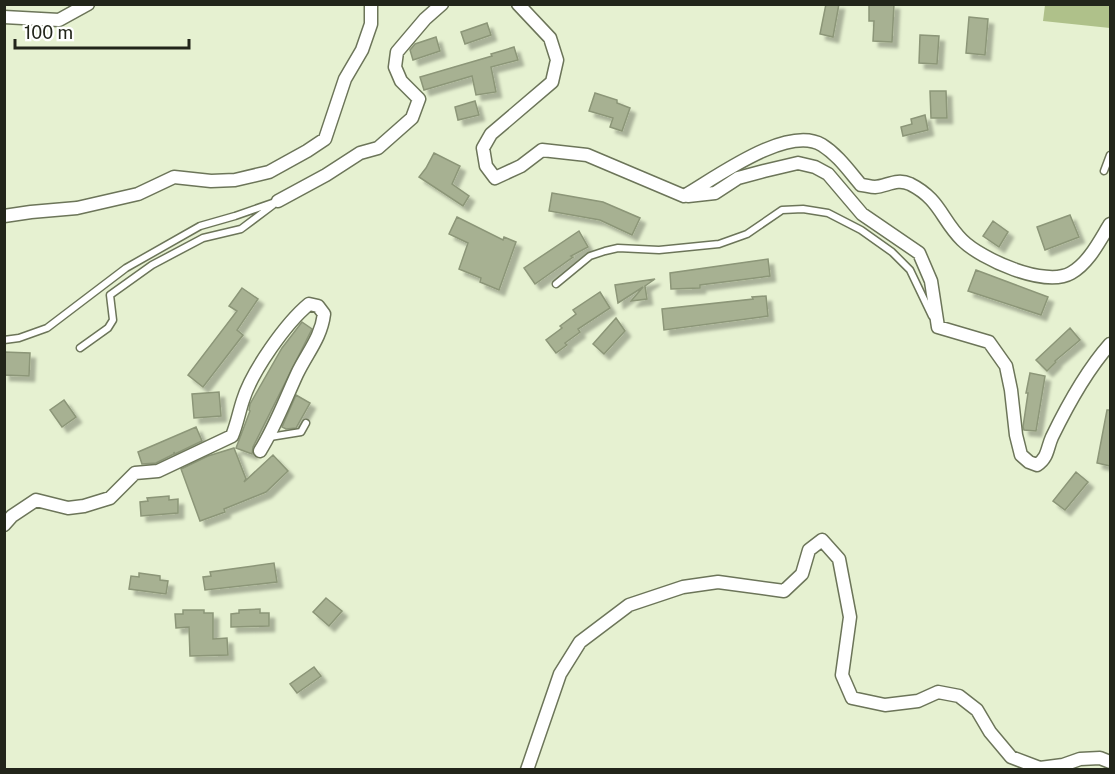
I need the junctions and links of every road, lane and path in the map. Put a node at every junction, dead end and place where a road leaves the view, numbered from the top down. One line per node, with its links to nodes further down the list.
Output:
1 (88, 4): 5 (street)
2 (371, 4): 10 (street)
3 (442, 4): 9 (street)
4 (518, 4): 8 (street)
5 (4, 17)
6 (1110, 156): 7 (lane)
7 (1104, 171)
8 (684, 196): 11 (street); 13 (street)
9 (278, 201): 14 (lane); 16 (lane)
10 (4, 216)
11 (1110, 224)
12 (556, 284): 13 (lane)
13 (938, 327): 15 (street)
14 (4, 340)
15 (1110, 344)
16 (80, 348)
17 (306, 423): 18 (lane)
18 (269, 437): 19 (street); 20 (street)
19 (260, 451)
20 (4, 525)
21 (1110, 762): 22 (street)
22 (527, 770)

